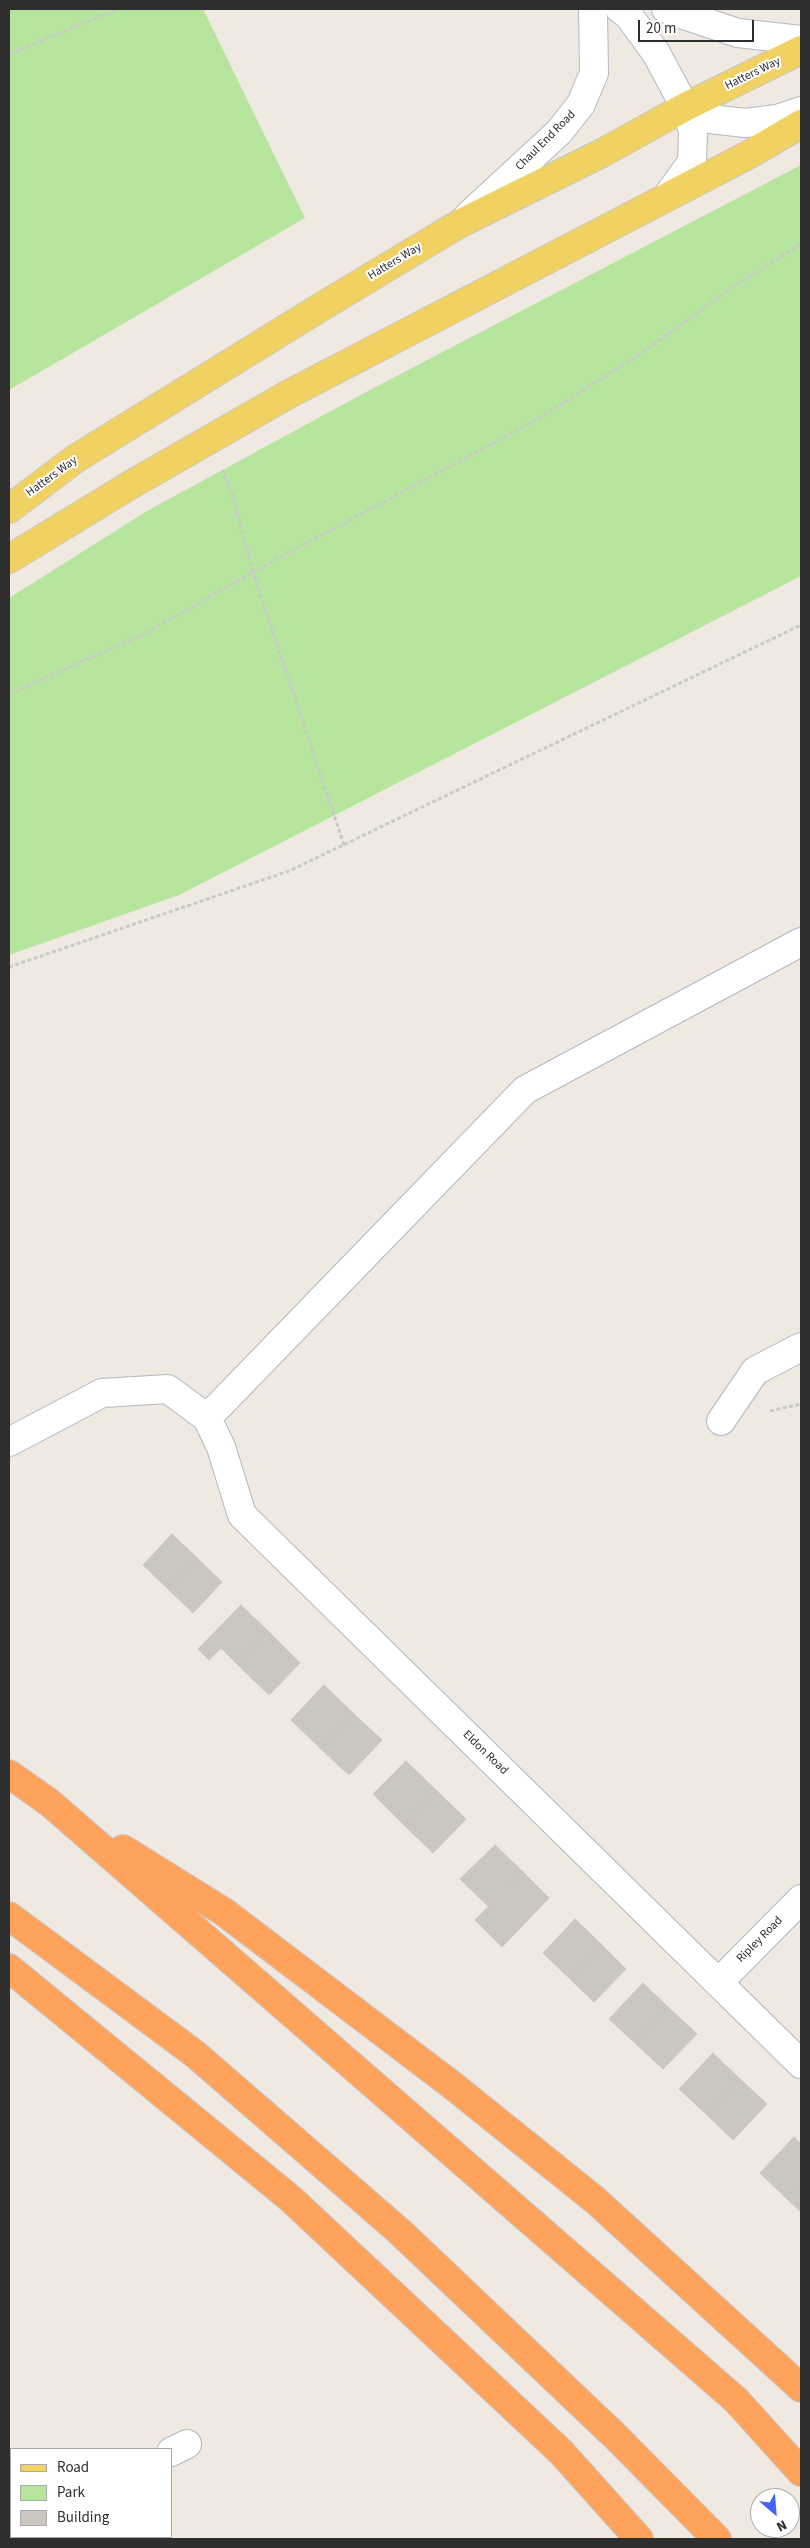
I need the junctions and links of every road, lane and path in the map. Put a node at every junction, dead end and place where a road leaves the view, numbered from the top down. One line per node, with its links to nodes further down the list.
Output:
1 (118, 9): 7 (path)
2 (593, 9): 12 (street, Chaul End Road)
3 (620, 9): 8 (street)
4 (666, 9): 5 (street)
5 (801, 40)
6 (801, 50): 8 (main road, Hatters Way)
7 (9, 54)
8 (685, 107): 9 (street); 11 (street); 12 (main road, Hatters Way)
9 (801, 111)
10 (801, 124): 11 (main road)
11 (668, 195): 16 (main road)
12 (460, 224): 15 (main road, Hatters Way)
13 (801, 244): 17 (path)
14 (221, 468): 17 (path)
15 (9, 509)
16 (9, 559)
17 (252, 572): 19 (path); 20 (path)
18 (801, 626): 20 (path)
19 (9, 694)
20 (344, 845): 22 (path)
21 (801, 942): 24 (street)
22 (9, 967)
23 (801, 1347): 25 (street)
24 (207, 1418): 26 (street); 32 (street, Eldon Road)
25 (721, 1421)
26 (9, 1442)
27 (9, 1774): 28 (highway)
28 (50, 1803): 34 (highway); 35 (highway)
29 (801, 1899): 32 (street, Ripley Road)
30 (9, 1916): 37 (highway)
31 (9, 1968): 36 (highway)
32 (719, 1982): 33 (street, Eldon Road)
33 (801, 2064)
34 (801, 2388)
35 (801, 2472)
36 (639, 2539)
37 (717, 2539)

